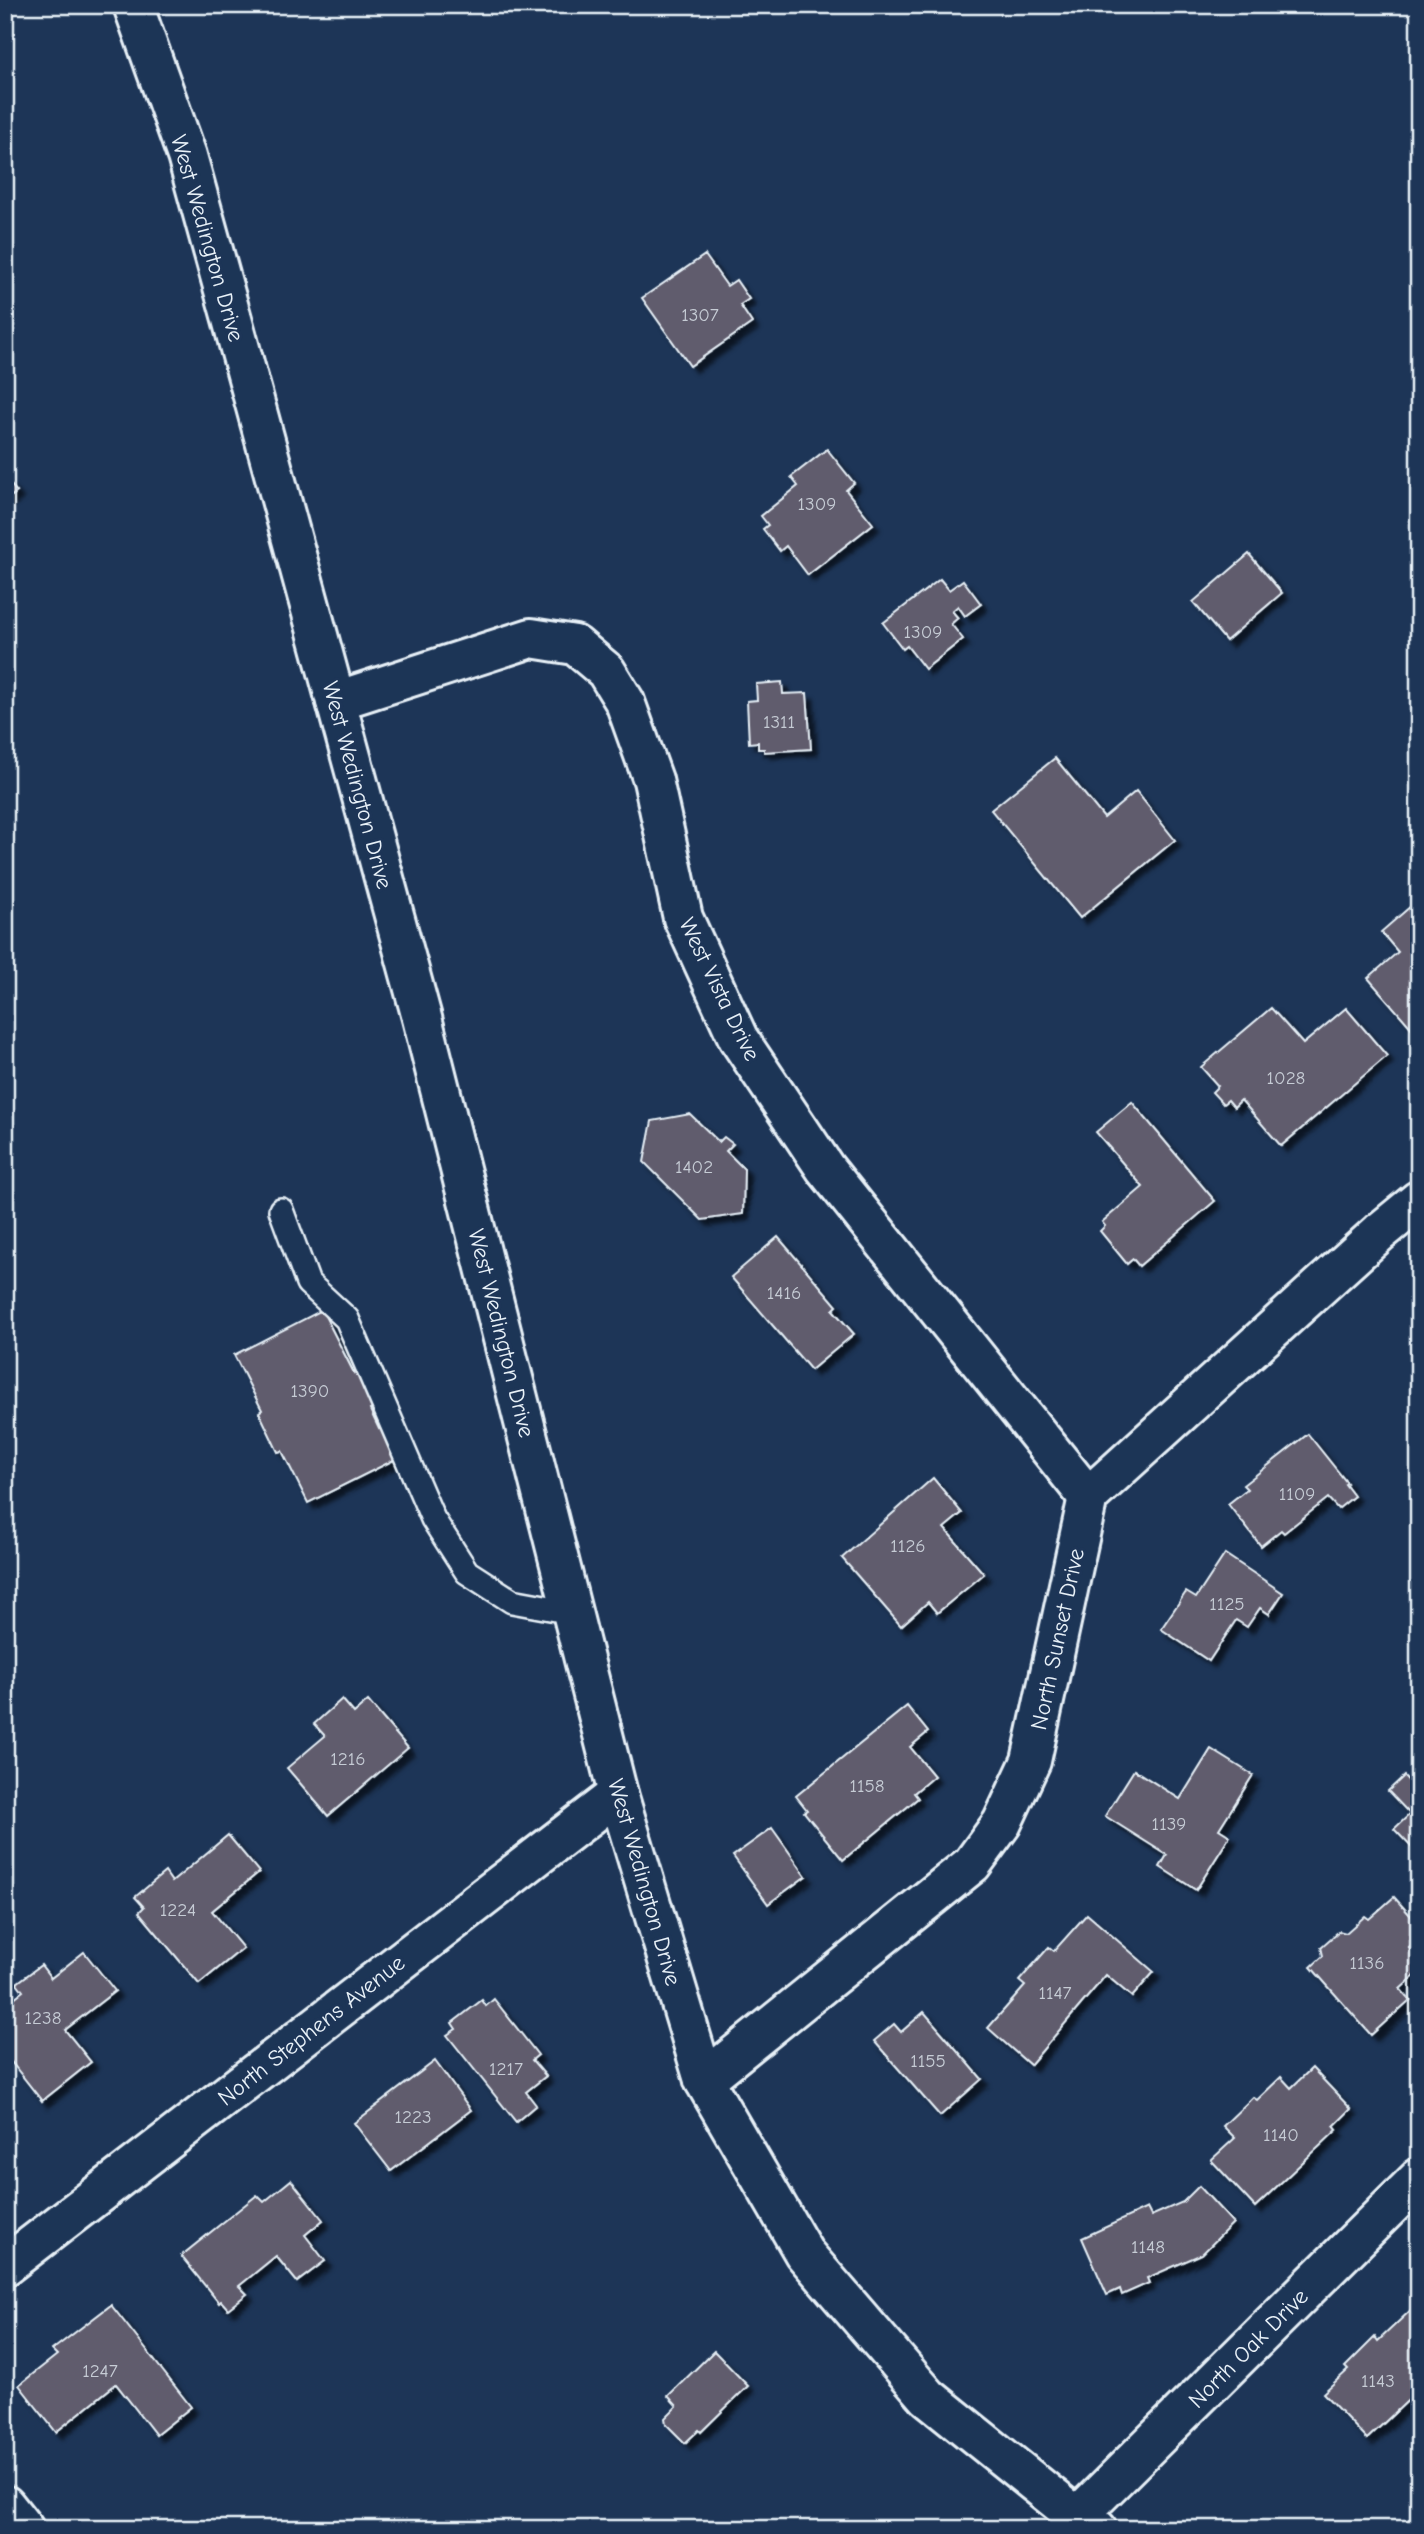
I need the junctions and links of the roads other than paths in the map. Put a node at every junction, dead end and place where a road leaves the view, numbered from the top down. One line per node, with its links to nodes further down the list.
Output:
1 (133, 5): 2 (street, West Wedington Drive)
2 (336, 701): 5 (street, West Vista Drive); 6 (street, West Wedington Drive)
3 (1419, 1200): 5 (street)
4 (281, 1210): 6 (lane)
5 (1088, 1497): 8 (street, North Sunset Drive)
6 (572, 1612): 7 (street, West Wedington Drive)
7 (618, 1794): 8 (street, West Wedington Drive); 10 (street, North Stephens Avenue)
8 (704, 2080): 12 (street, West Wedington Drive)
9 (1419, 2178): 12 (street, North Oak Drive)
10 (5, 2266)
11 (5, 2505): 13 (street)
12 (1087, 2523)
13 (24, 2529)

